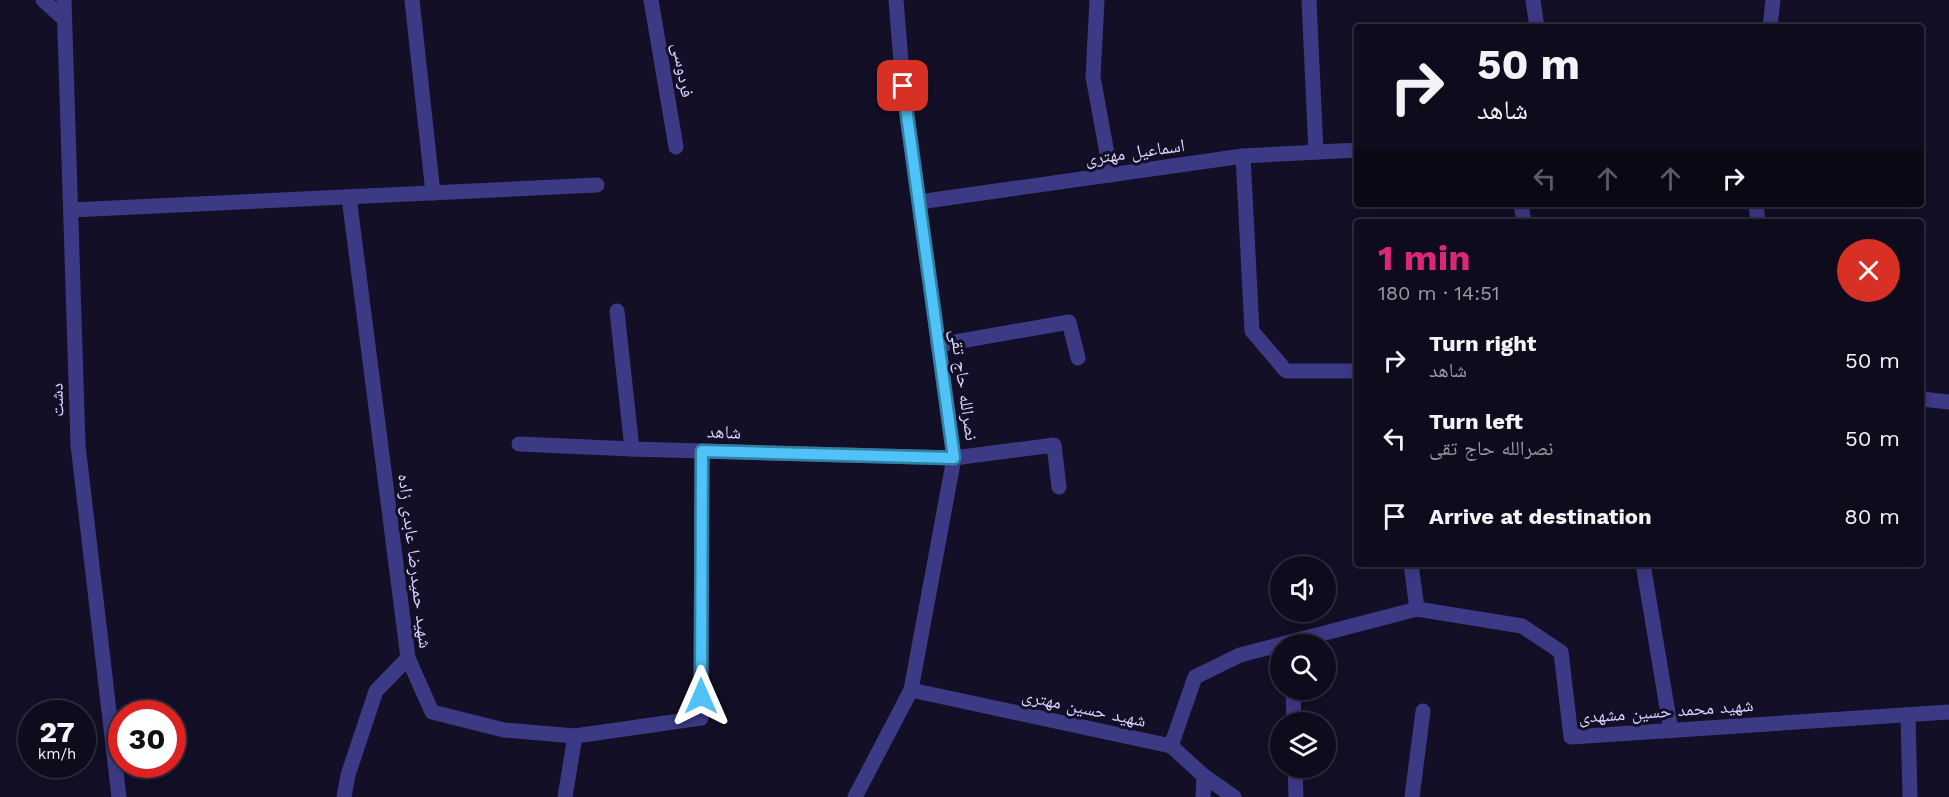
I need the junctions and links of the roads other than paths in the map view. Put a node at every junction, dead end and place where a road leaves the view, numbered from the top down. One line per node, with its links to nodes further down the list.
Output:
1 (43, 0): 10 (street)
2 (64, 0): 10 (street, دشت)
3 (412, 0): 19 (street)
4 (651, 0): 13 (street, فردوسی)
5 (896, 0): 21 (street, نصرالله حاج تقی)
6 (1097, 0): 17 (street)
7 (1309, 0): 15 (street)
8 (1533, 0): 11 (street)
9 (1773, 0): 12 (street)
10 (64, 19): 22 (street, دشت)
11 (1537, 24)
12 (1770, 24)
13 (676, 147)
14 (1354, 150): 15 (street, اسماعیل مهتری)
15 (1317, 152): 16 (street, اسماعیل مهتری)
16 (1243, 156): 17 (street, اسماعیل مهتری); 26 (street)
17 (1111, 175): 21 (street, اسماعیل مهتری)
18 (597, 185): 19 (street)
19 (433, 193): 20 (street)
20 (349, 197): 22 (street); 39 (street, شهید حمیدرضا عابدی زاده)
21 (919, 202): 24 (street, نصرالله حاج تقی)
22 (71, 210): 49 (street, دشت)
23 (617, 311): 30 (street)
24 (938, 345): 25 (street); 32 (street, نصرالله حاج تقی)
25 (1078, 358)
26 (1354, 371)
27 (1924, 399): 28 (street)
28 (1949, 402)
29 (519, 444): 30 (street, شاهد)
30 (632, 449): 31 (street, شاهد)
31 (702, 451): 32 (street, شاهد); 45 (street, شهید حمیدرضا عابدی زاده)
32 (954, 458): 33 (street, شاهد); 40 (street, نصرالله حاج تقی)
33 (1059, 487)
34 (1411, 567): 36 (street)
35 (1644, 567): 44 (street)
36 (1417, 609): 37 (street, شهید محمد حسین مشهدی); 44 (street, شهید محمد حسین مشهدی)
37 (1325, 634)
38 (1270, 648): 46 (street, شهید محمد حسین مشهدی)
39 (408, 658): 45 (street, شهید حمیدرضا عابدی زاده); 50 (street)
40 (911, 690): 46 (street, شهید حسین مهتری); 52 (street, نصرالله حاج تقی)
41 (1423, 711): 56 (street)
42 (1949, 712): 43 (street, شهید محمد حسین مشهدی)
43 (1908, 715): 44 (street, شهید محمد حسین مشهدی); 57 (street)
44 (1671, 731)
45 (575, 736): 51 (street)
46 (1171, 746): 47 (street)
47 (1204, 776): 53 (street); 54 (street)
48 (1295, 778): 55 (street)
49 (119, 797)
50 (344, 797)
51 (565, 797)
52 (855, 797)
53 (1203, 797)
54 (1234, 797)
55 (1296, 797)
56 (1412, 797)
57 (1910, 797)

